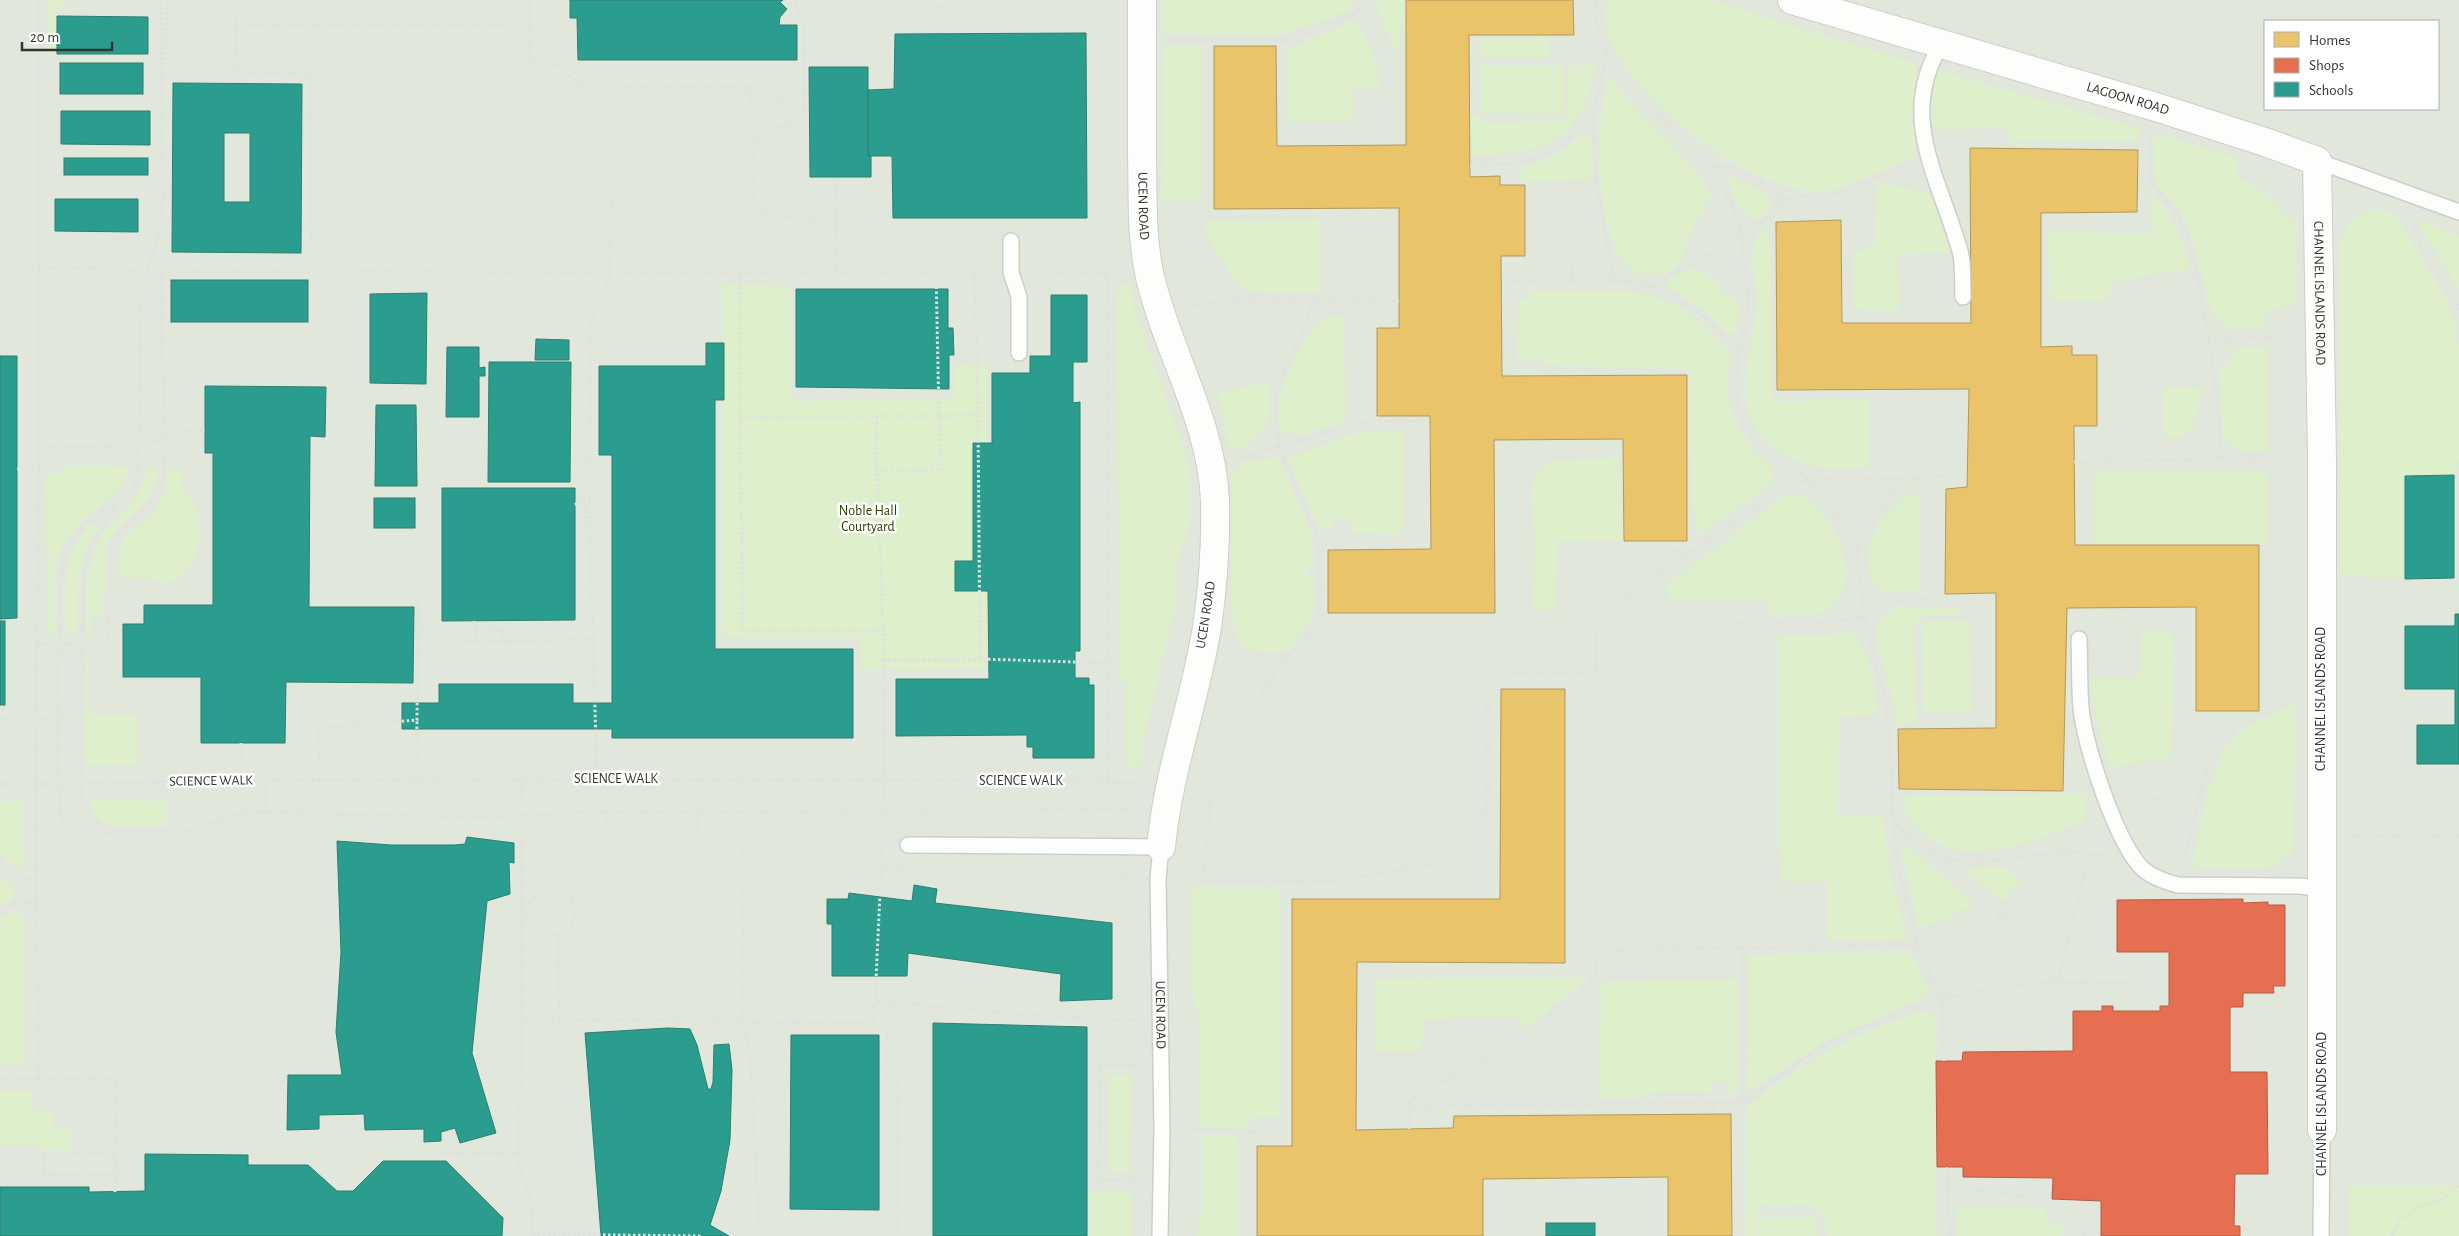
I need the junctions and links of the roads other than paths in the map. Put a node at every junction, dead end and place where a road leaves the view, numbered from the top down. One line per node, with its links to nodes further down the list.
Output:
1 (1142, 0): 11 (street, UCEN ROAD)
2 (1792, 0): 3 (street, LAGOON ROAD)
3 (1942, 43): 4 (street, LAGOON ROAD); 7 (lane)
4 (2317, 161): 5 (lane, LAGOON ROAD); 12 (street, CHANNEL ISLANDS ROAD)
5 (2459, 212)
6 (1011, 240): 8 (lane)
7 (1962, 297)
8 (1019, 352)
9 (2079, 639): 12 (lane)
10 (908, 845): 11 (lane)
11 (1161, 848): 14 (lane, UCEN ROAD)
12 (2321, 889): 13 (street, CHANNEL ISLANDS ROAD)
13 (2322, 1130): 15 (lane, CHANNEL ISLANDS ROAD)
14 (1160, 1236)
15 (2322, 1236)

